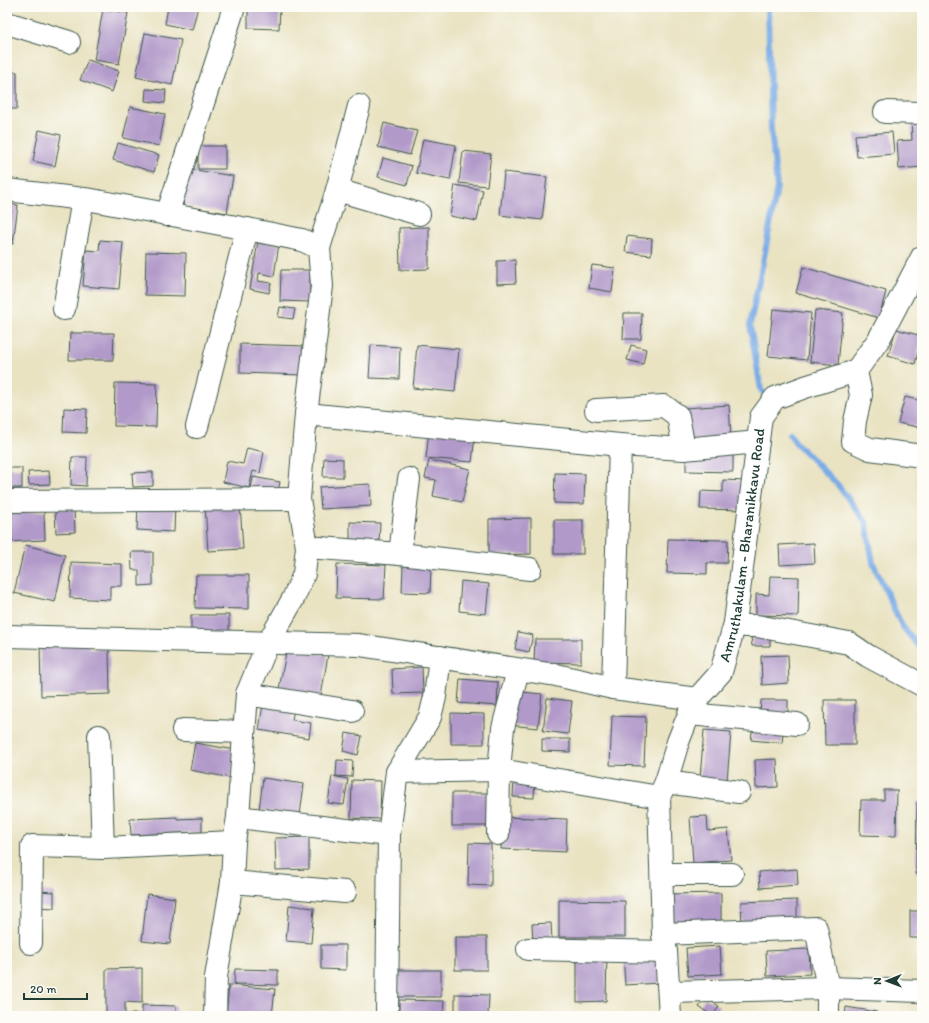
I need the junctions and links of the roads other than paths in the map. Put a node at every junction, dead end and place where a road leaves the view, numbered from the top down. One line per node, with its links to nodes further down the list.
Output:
1 (234, 7): 11 (street)
2 (7, 23): 3 (street)
3 (69, 42)
4 (360, 106): 8 (street)
5 (885, 112): 6 (street)
6 (922, 113)
7 (7, 190): 9 (street)
8 (337, 190): 10 (street); 13 (street)
9 (83, 199): 11 (street); 15 (street)
10 (419, 214)
11 (167, 215): 12 (street)
12 (247, 229): 13 (street); 19 (street)
13 (318, 248): 18 (street)
14 (922, 257): 16 (street)
15 (64, 309)
16 (856, 371): 20 (street, Amruthakulam - Bharanikkavu Road); 23 (street)
17 (596, 410): 22 (street)
18 (306, 414): 21 (street); 25 (street)
19 (197, 426)
20 (758, 442): 22 (street); 30 (street, Amruthakulam - Bharanikkavu Road)
21 (620, 445): 22 (street); 36 (street)
22 (684, 449)
23 (922, 456)
24 (409, 479): 28 (street)
25 (299, 499): 26 (street); 27 (street)
26 (7, 501)
27 (307, 547): 28 (street); 32 (street)
28 (400, 554): 29 (street)
29 (530, 568)
30 (734, 623): 35 (street); 38 (street, Amruthakulam - Bharanikkavu Road)
31 (7, 636): 32 (street)
32 (268, 643): 33 (street); 37 (street)
33 (440, 657): 34 (street); 45 (street)
34 (518, 670): 36 (street); 44 (street)
35 (922, 685)
36 (613, 688): 38 (street)
37 (247, 694): 39 (street); 42 (street)
38 (693, 706): 40 (street); 46 (street, Amruthakulam - Bharanikkavu Road)
39 (352, 711)
40 (797, 724)
41 (183, 730): 42 (street)
42 (244, 732): 48 (street)
43 (99, 736): 52 (street)
44 (499, 770): 45 (street); 46 (street); 49 (street)
45 (397, 772): 50 (street)
46 (663, 789): 47 (street); 53 (street, Amruthakulam - Bharanikkavu Road)
47 (738, 792)
48 (238, 817): 50 (street); 51 (street)
49 (498, 834)
50 (388, 835): 64 (street)
51 (234, 842): 52 (street); 55 (street)
52 (103, 848): 57 (street)
53 (662, 874): 54 (street); 58 (street, Amruthakulam - Bharanikkavu Road)
54 (732, 874)
55 (232, 882): 56 (street); 63 (street)
56 (345, 892)
57 (31, 943)
58 (665, 943): 59 (street); 60 (street); 62 (street, Amruthakulam - Bharanikkavu Road)
59 (528, 949)
60 (828, 988): 61 (street); 62 (street); 66 (street)
61 (922, 991)
62 (669, 992): 65 (street, Amruthakulam - Bharanikkavu Road)
63 (215, 1016)
64 (387, 1016)
65 (670, 1016)
66 (828, 1016)

